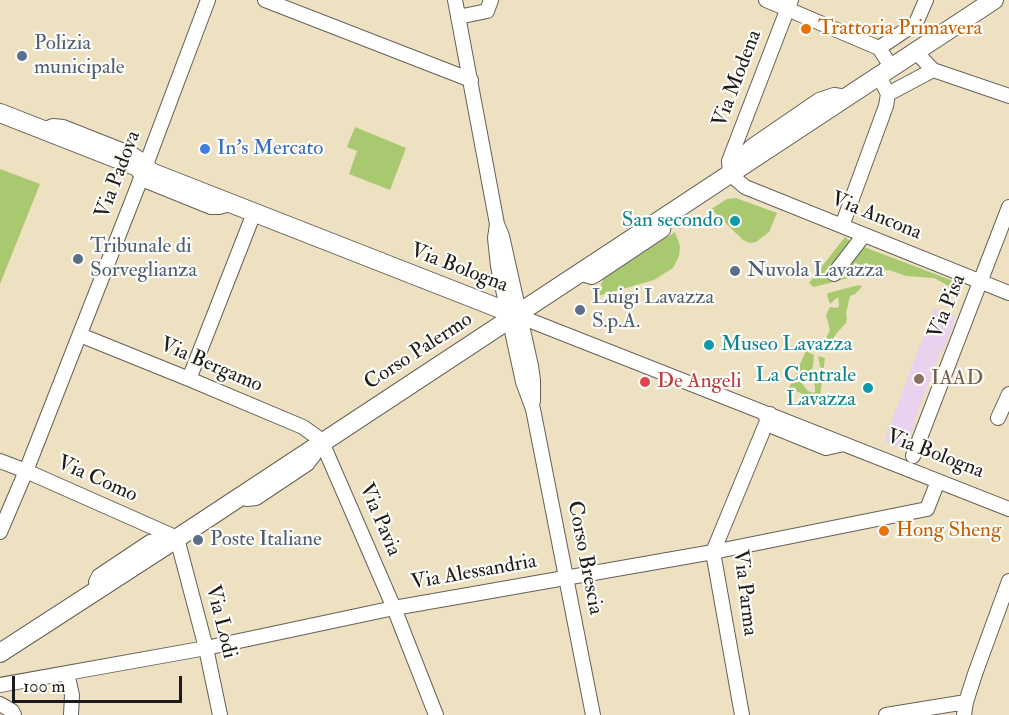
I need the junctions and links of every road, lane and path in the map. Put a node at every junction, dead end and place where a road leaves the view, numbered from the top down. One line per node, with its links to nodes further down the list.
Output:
1 (208, 0): 20 (street, Via Padova)
2 (265, 0): 15 (street)
3 (455, 0): 9 (street, Corso Brescia)
4 (491, 0): 9 (street)
5 (766, 0): 8 (street)
6 (926, 0): 10 (street)
7 (994, 0): 11 (main road, Corso Palermo)
8 (789, 4): 12 (street); 19 (street, Via Modena)
9 (458, 16): 15 (street, Corso Brescia)
10 (916, 23): 11 (street); 12 (street)
11 (923, 47): 13 (street); 14 (main road, Corso Palermo)
12 (879, 48): 14 (street)
13 (933, 70): 16 (street); 17 (street)
14 (885, 72): 16 (street); 19 (main road, Corso Palermo)
15 (471, 80): 28 (street, Corso Brescia)
16 (888, 94): 23 (street)
17 (1009, 96)
18 (0, 113): 20 (main road, Via Bologna)
19 (736, 170): 23 (street, Via Ancona); 28 (main road, Corso Palermo)
20 (143, 173): 22 (main road, Via Bologna); 29 (street, Via Padova)
21 (1009, 207): 26 (street, Via Pisa)
22 (254, 213): 28 (main road, Via Bologna); 30 (street)
23 (842, 226): 24 (street, Via Ancona)
24 (864, 235): 25 (street); 26 (street, Via Ancona)
25 (834, 274)
26 (981, 282): 27 (street, Via Ancona); 35 (street, Via Pisa)
27 (1009, 293)
28 (514, 315): 32 (street, Via Bologna); 34 (main road, Corso Palermo); 43 (street, Corso Brescia)
29 (80, 335): 30 (street, Via Bergamo); 37 (street, Via Padova)
30 (189, 379): 34 (street, Via Bergamo)
31 (1009, 394): 33 (street)
32 (767, 415): 38 (street, Via Bologna); 42 (street, Via Parma)
33 (998, 418)
34 (318, 445): 41 (main road, Corso Palermo); 45 (street, Via Pavia)
35 (913, 456)
36 (0, 461): 37 (street, Via Como)
37 (26, 471): 40 (street, Via Padova); 41 (street, Via Como)
38 (939, 481): 39 (street, Via Bologna); 42 (street, Via Alessandria)
39 (1009, 509)
40 (0, 532)
41 (171, 542): 46 (street, Via Lodi); 47 (main road, Corso Palermo)
42 (713, 552): 43 (street, Via Alessandria); 55 (street, Via Parma)
43 (566, 578): 45 (street, Via Alessandria); 54 (street, Corso Brescia)
44 (1009, 581): 50 (street)
45 (394, 608): 46 (street, Via Alessandria); 53 (street, Via Pavia)
46 (206, 648): 48 (street, Via Alessandria); 52 (street, Via Lodi)
47 (0, 653)
48 (68, 673): 49 (street, Via Alessandria); 51 (street)
49 (0, 685)
50 (965, 709): 56 (street)
51 (71, 715)
52 (220, 715)
53 (436, 715)
54 (593, 715)
55 (742, 715)
56 (886, 715)

